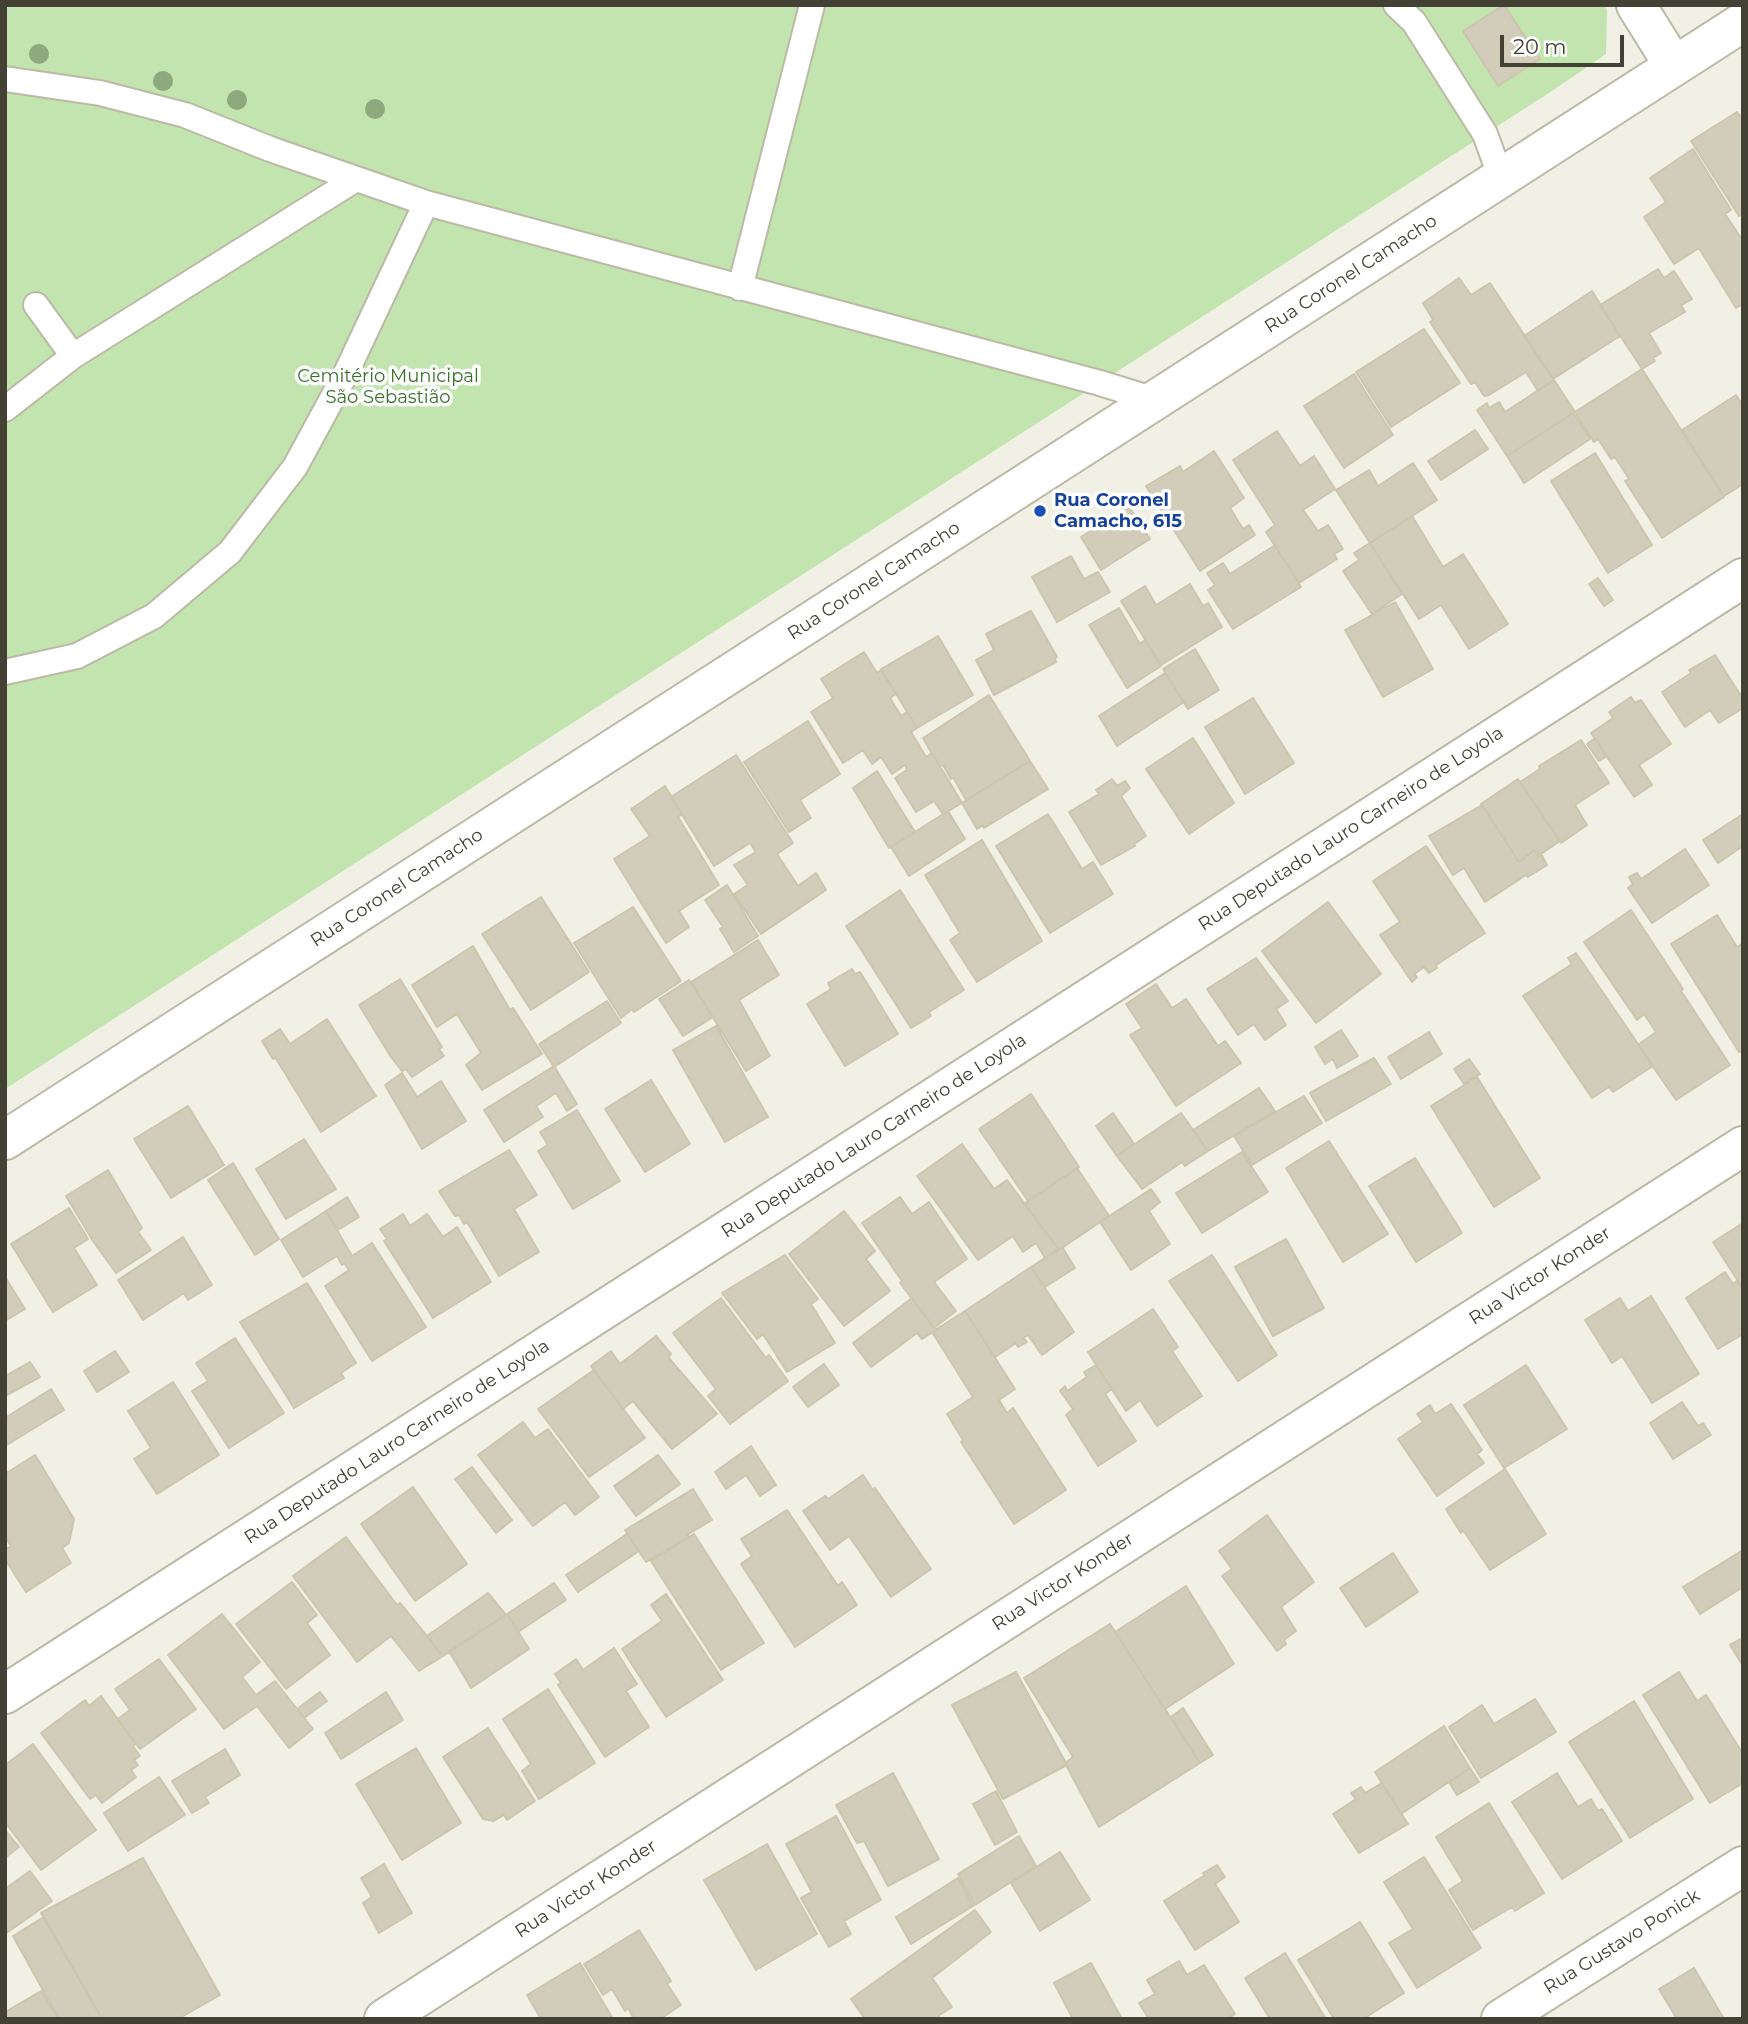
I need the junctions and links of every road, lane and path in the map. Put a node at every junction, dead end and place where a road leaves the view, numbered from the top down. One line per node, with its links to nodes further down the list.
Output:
1 (812, 5): 10 (lane)
2 (1396, 5): 7 (lane)
3 (1636, 5): 5 (street)
4 (1743, 22): 5 (street, Rua Coronel Camacho)
5 (1674, 66): 7 (street, Rua Coronel Camacho)
6 (5, 79): 8 (lane)
7 (1501, 178): 13 (street, Rua Coronel Camacho)
8 (356, 179): 9 (lane); 12 (lane)
9 (426, 203): 10 (lane); 16 (lane)
10 (740, 288): 13 (lane)
11 (36, 305): 12 (lane)
12 (74, 356): 14 (lane)
13 (1155, 400): 17 (street, Rua Coronel Camacho)
14 (5, 409)
15 (1743, 578): 19 (street, Rua Deputado Lauro Carneiro de Loyola)
16 (5, 672)
17 (5, 1140)
18 (1743, 1146): 21 (street, Rua Victor Konder)
19 (5, 1694)
20 (1743, 1866): 22 (street, Rua Gustavo Ponick)
21 (384, 2019)
22 (1501, 2019)

